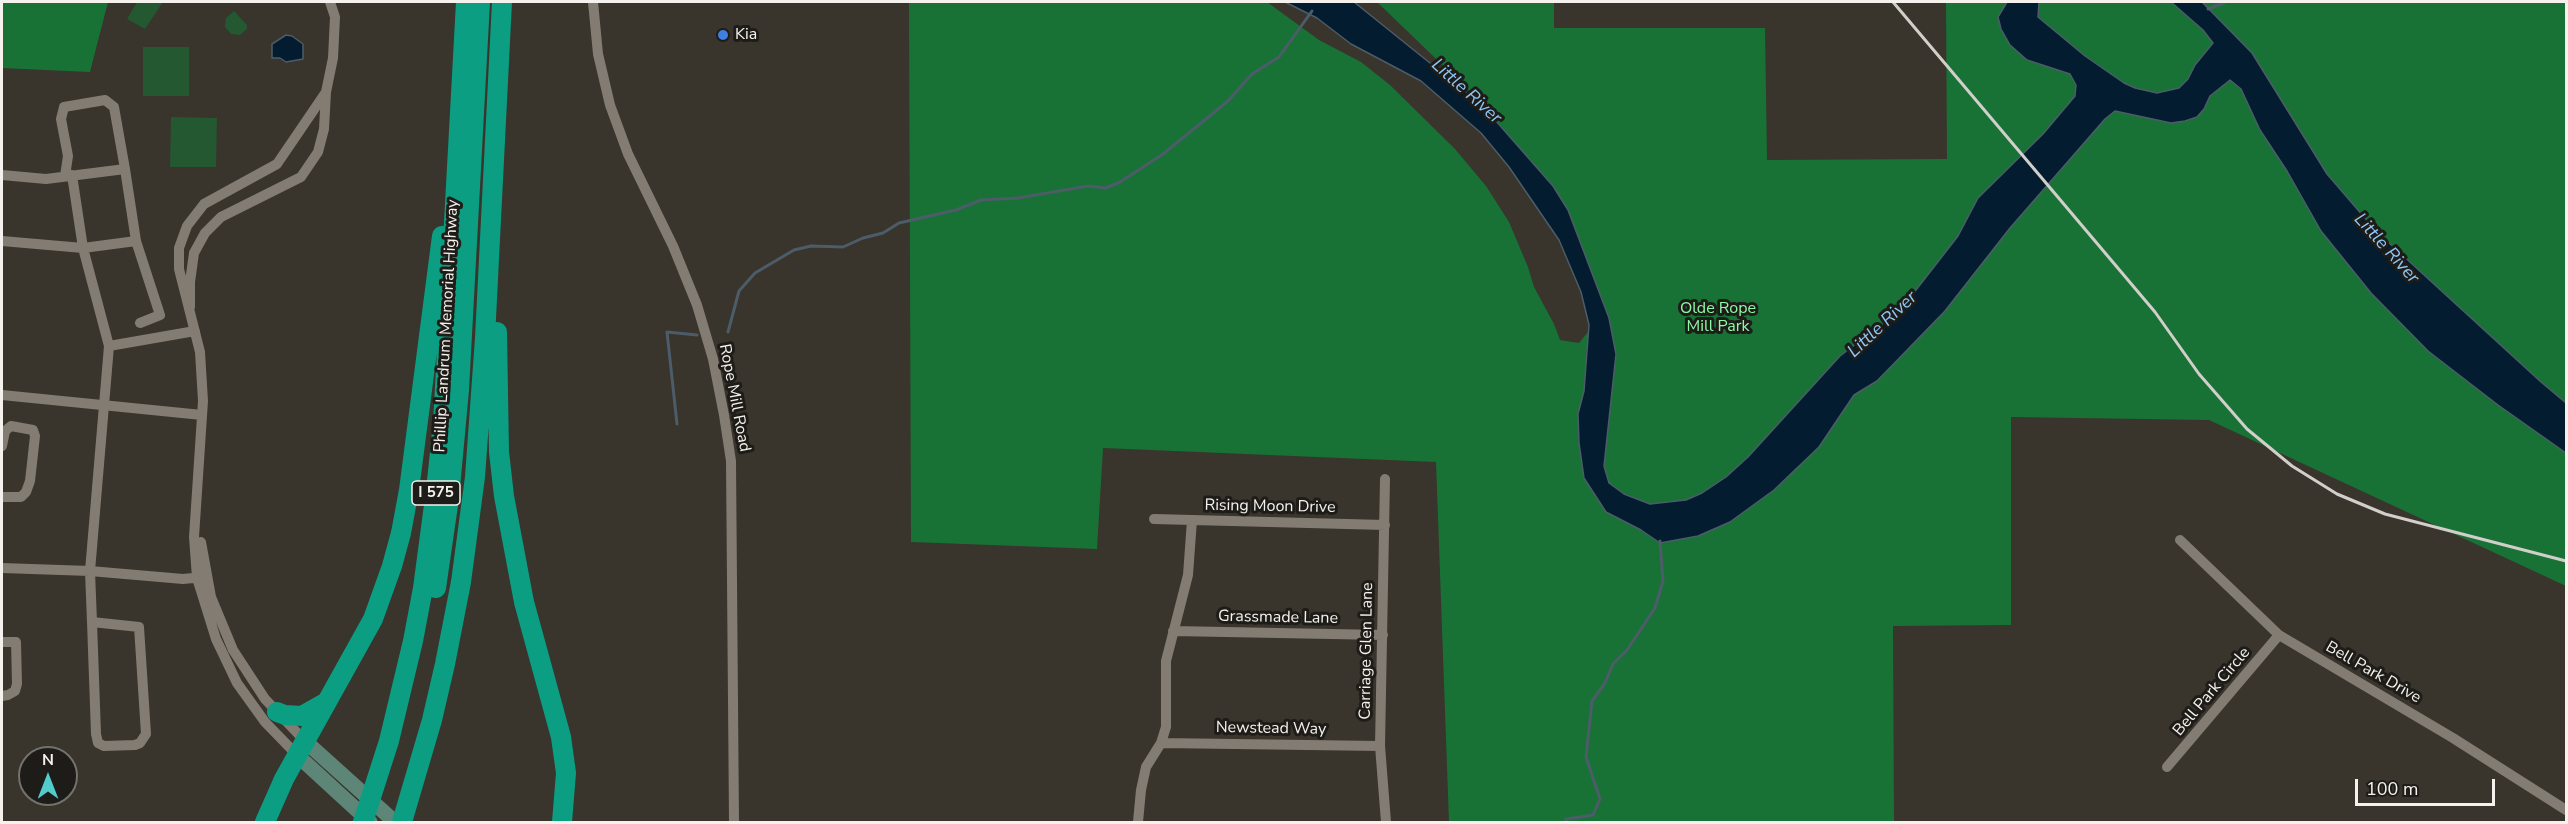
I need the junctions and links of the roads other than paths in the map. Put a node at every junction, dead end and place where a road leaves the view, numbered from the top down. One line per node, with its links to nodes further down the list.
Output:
1 (330, 2): 6 (street)
2 (466, 2): 7 (highway, Phillip Landrum Memorial Highway / I 575)
3 (480, 2): 48 (highway)
4 (502, 2): 11 (highway, I 575)
5 (593, 2): 52 (street, Rope Mill Road)
6 (326, 92): 15 (street); 15 (street)
7 (457, 156): 38 (highway); 46 (highway, Phillip Landrum Memorial Highway / I 575)
8 (124, 169): 10 (street); 10 (street); 13 (street)
9 (2, 175): 10 (street)
10 (69, 176): 14 (street)
11 (492, 195): 50 (highway, I 575); 51 (highway)
12 (2, 241): 14 (street)
13 (136, 241): 14 (street); 16 (street)
14 (83, 248): 18 (street)
15 (190, 307): 17 (street)
16 (140, 323)
17 (195, 331): 18 (street); 21 (street)
18 (109, 346): 20 (street)
19 (2, 395): 20 (street)
20 (105, 405): 21 (street); 30 (street)
21 (202, 415): 31 (street)
22 (2, 446): 24 (street)
23 (1386, 479): 27 (street, Carriage Glen Lane)
24 (2, 497)
25 (1154, 519): 26 (street, Rising Moon Drive)
26 (1192, 520): 27 (street, Rising Moon Drive); 33 (street)
27 (1385, 525): 34 (street, Carriage Glen Lane)
28 (2180, 540): 35 (street, Bell Park Drive)
29 (2, 568): 30 (street)
30 (90, 571): 31 (street); 32 (street)
31 (202, 577): 39 (street); 42 (street)
32 (92, 622): 32 (street)
33 (1173, 631): 34 (street, Grassmade Lane); 40 (street)
34 (1383, 635): 41 (street, Carriage Glen Lane)
35 (2279, 635): 43 (street, Bell Park Circle); 44 (street, Bell Park Drive)
36 (2, 642): 37 (street)
37 (2, 696)
38 (327, 701): 39 (highway); 42 (highway)
39 (277, 712): 42 (street)
40 (1161, 743): 41 (street, Newstead Way); 53 (street)
41 (1380, 746): 54 (street, Carriage Glen Lane)
42 (301, 748): 45 (highway); 47 (main road); 49 (main road)
43 (2167, 767)
44 (2566, 810)
45 (265, 822)
46 (363, 822)
47 (371, 822)
48 (377, 822)
49 (395, 822)
50 (402, 822)
51 (562, 822)
52 (734, 822)
53 (1138, 822)
54 (1386, 822)

